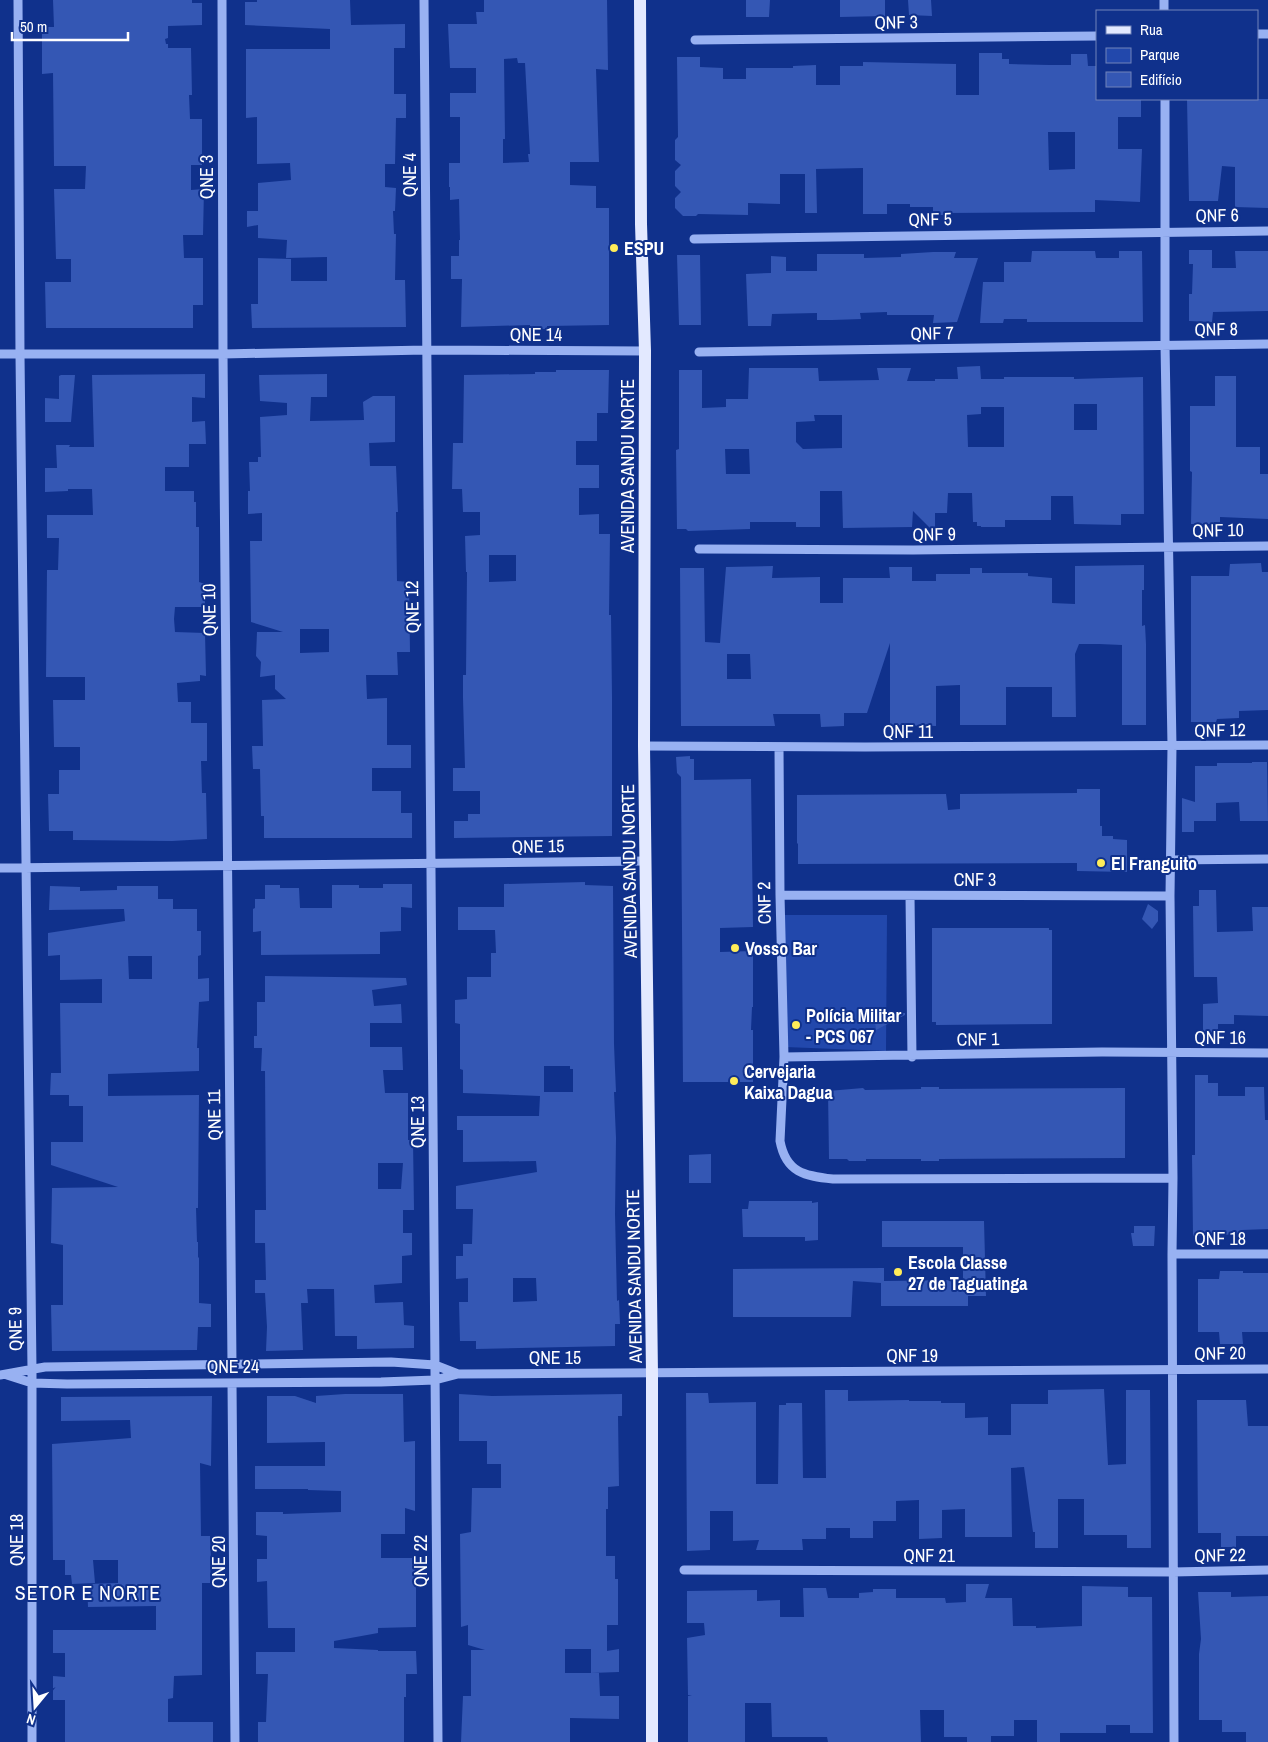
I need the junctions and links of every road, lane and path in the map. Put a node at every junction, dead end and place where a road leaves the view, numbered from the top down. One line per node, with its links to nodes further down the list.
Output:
1 (18, 0): 18 (street, QNE 9)
2 (222, 0): 17 (street, QNE 3)
3 (424, 0): 13 (street, QNE 4)
4 (640, 0): 14 (main road, AVENIDA SANDU NORTE)
5 (1096, 36): 6 (street, QNF 3)
6 (696, 40)
7 (1165, 100): 9 (street)
8 (1268, 231): 9 (street, QNF 6)
9 (1166, 232): 10 (street, QNF 5); 12 (street)
10 (694, 239)
11 (1268, 344): 12 (street, QNF 8)
12 (1165, 346): 15 (street, QNF 7); 19 (street)
13 (426, 350): 14 (street, QNE 14); 17 (street, QNE 14); 29 (street, QNE 12)
14 (645, 351): 23 (main road, AVENIDA SANDU NORTE)
15 (699, 352)
16 (0, 354): 18 (street, QNE 14)
17 (223, 354): 18 (street, QNE 14); 30 (street, QNE 10)
18 (20, 355): 32 (street, QNE 9)
19 (1169, 546): 20 (street, QNF 10); 21 (street, QNF 9); 24 (street)
20 (1268, 546)
21 (699, 549)
22 (1268, 745): 24 (street, QNF 12)
23 (644, 746): 25 (street, QNF 11); 28 (main road, AVENIDA SANDU NORTE)
24 (1172, 746): 25 (street, QNF 11); 27 (street)
25 (779, 747): 33 (street, CNF 2)
26 (1268, 859): 27 (street)
27 (1171, 860): 35 (street)
28 (646, 861): 29 (street, QNE 15); 49 (main road, AVENIDA SANDU NORTE)
29 (431, 864): 30 (street, QNE 15); 44 (street, QNE 13)
30 (228, 865): 32 (street, QNE 15); 43 (street, QNE 11)
31 (0, 868): 32 (street, QNE 15)
32 (26, 868): 45 (street, QNE 9)
33 (780, 896): 34 (street, CNF 3); 39 (street, CNF 2)
34 (910, 896): 35 (street, CNF 3); 38 (street)
35 (1170, 896): 36 (street)
36 (1172, 1053): 37 (street, QNF 16); 38 (street, CNF 1); 40 (street)
37 (1268, 1053)
38 (912, 1056): 39 (street, CNF 1)
39 (784, 1058): 40 (street, CNF 2)
40 (1173, 1178): 41 (street)
41 (1172, 1254): 42 (street, QNF 18); 47 (street)
42 (1268, 1254)
43 (232, 1364): 44 (street, QNE 24); 45 (street, QNE 24)
44 (435, 1365): 48 (street, QNE 15); 51 (street, QNE 13)
45 (32, 1369): 50 (street, QNE 24); 53 (street, QNE 18)
46 (1268, 1369): 47 (street, QNF 20)
47 (1172, 1370): 49 (street, QNF 19); 56 (street)
48 (458, 1374): 49 (street, QNE 15); 51 (street, QNE 15)
49 (652, 1374): 60 (main road, AVENIDA SANDU NORTE)
50 (3, 1375): 53 (street, QNE 24)
51 (435, 1380): 52 (street, QNE 24); 59 (street, QNE 22)
52 (232, 1382): 53 (street, QNE 24); 58 (street, QNE 20)
53 (32, 1383): 57 (street, QNE 18)
54 (684, 1570): 56 (street, QNF 21)
55 (1268, 1570): 56 (street, QNF 22)
56 (1173, 1572): 61 (street)
57 (32, 1742)
58 (235, 1742)
59 (438, 1742)
60 (652, 1742)
61 (1174, 1742)

